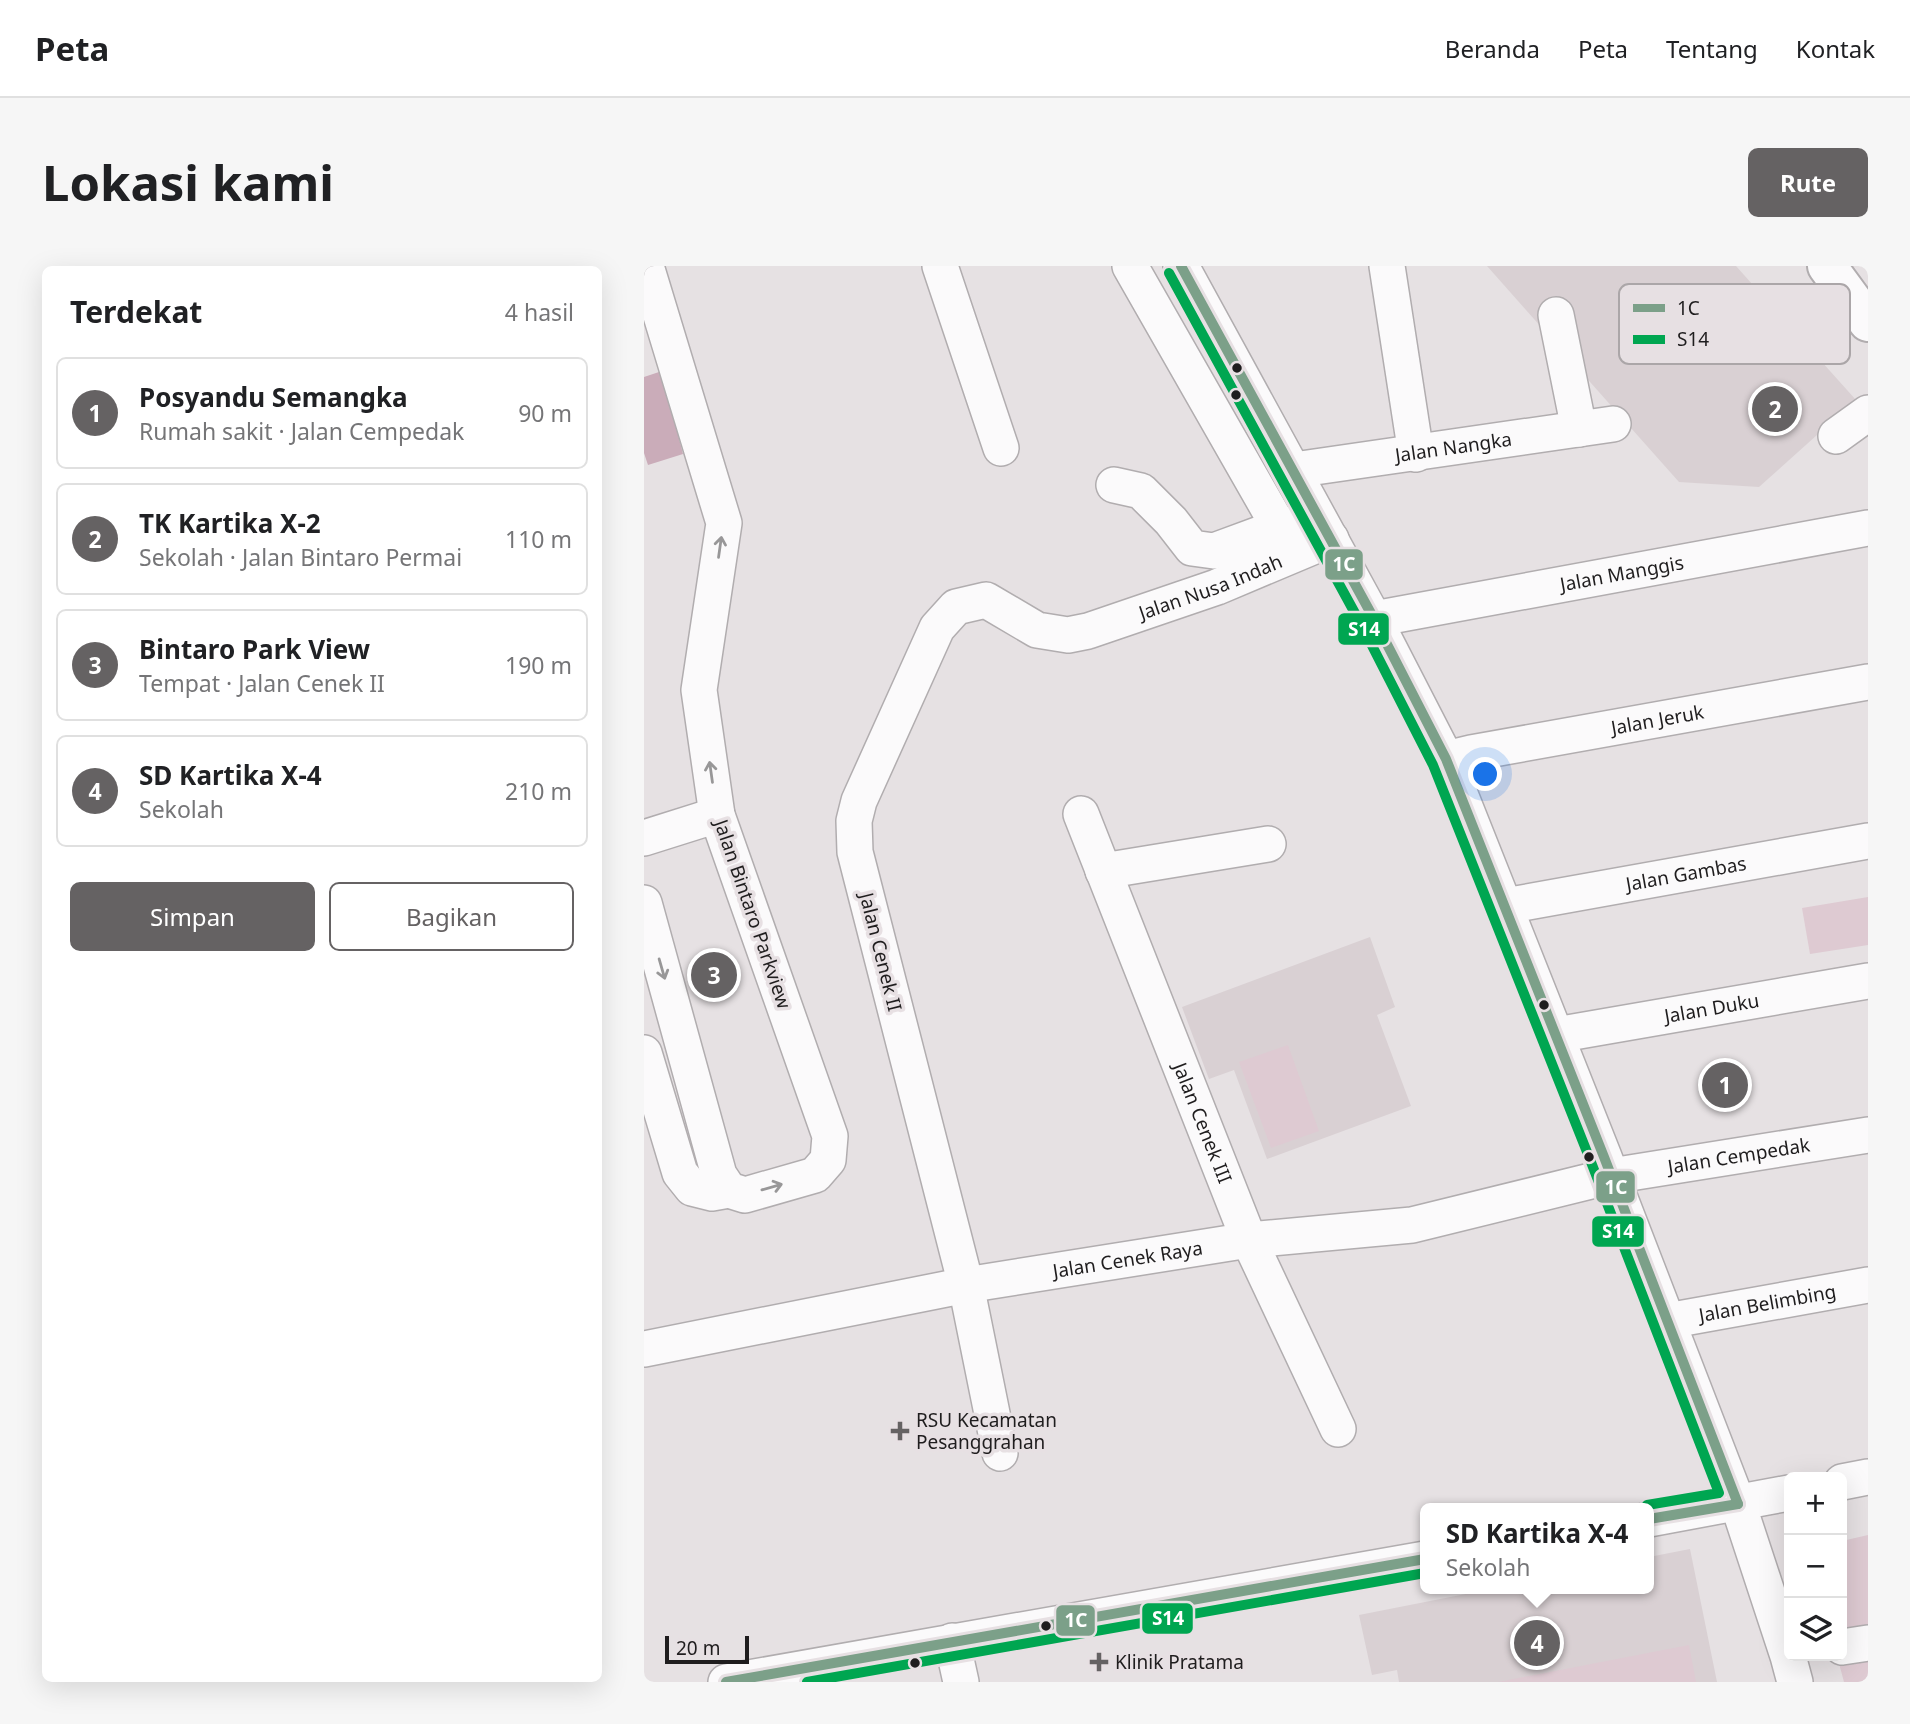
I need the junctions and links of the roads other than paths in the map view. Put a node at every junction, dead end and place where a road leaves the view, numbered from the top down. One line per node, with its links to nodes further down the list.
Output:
1 (646, 266): 27 (street, Jalan Bintaro Parkview, one-way to 1)
2 (940, 266): 15 (street)
3 (1130, 266): 19 (street)
4 (1181, 266): 17 (street)
5 (1387, 266): 16 (street)
6 (1827, 266): 7 (main road)
7 (1840, 284)
8 (1850, 297): 10 (main road)
9 (1556, 314): 13 (street)
10 (1868, 322)
11 (1868, 413): 14 (street)
12 (1613, 424): 13 (street, Jalan Nangka)
13 (1578, 429): 16 (street, Jalan Nangka)
14 (1836, 436)
15 (1001, 448)
16 (1416, 454): 17 (street, Jalan Nangka)
17 (1294, 470): 20 (street)
18 (1114, 485): 19 (street)
19 (1279, 527): 20 (street)
20 (1325, 528): 22 (street); 23 (street, Jalan Nusa Indah)
21 (1868, 528): 22 (street, Jalan Manggis)
22 (1374, 619): 25 (street)
23 (1088, 631): 41 (street, Jalan Cenek II)
24 (1868, 682): 25 (street, Jalan Jeruk)
25 (1446, 759): 33 (street)
26 (1081, 814): 31 (street, Jalan Cenek III)
27 (717, 815): 28 (street); 39 (street, Jalan Bintaro Parkview, one-way to 27)
28 (644, 838)
29 (1868, 841): 33 (street, Jalan Gambas)
30 (1268, 844): 31 (street)
31 (1103, 871): 40 (street, Jalan Cenek III)
32 (644, 904): 39 (street, one-way to 39)
33 (1505, 906): 35 (street)
34 (1868, 981): 35 (street, Jalan Duku)
35 (1556, 1035): 38 (street)
36 (644, 1053): 39 (street, Jalan Bintaro Parkview)
37 (1868, 1136): 38 (street, Jalan Cempedak)
38 (1611, 1176): 40 (street, Jalan Cenek Raya); 43 (street)
39 (729, 1190)
40 (1249, 1240): 41 (street, Jalan Cenek Raya); 45 (street, Jalan Cenek III)
41 (966, 1285): 44 (street, Jalan Cenek Raya); 46 (street, Jalan Cenek II)
42 (1868, 1285): 43 (street, Jalan Belimbing)
43 (1667, 1321): 50 (street)
44 (644, 1349)
45 (1338, 1429)
46 (1000, 1453)
47 (1868, 1477): 48 (street)
48 (1847, 1481)
49 (1784, 1494): 50 (street)
50 (1738, 1504): 51 (street); 56 (street)
51 (1654, 1518)
52 (1420, 1560): 53 (street)
53 (952, 1642): 57 (street); 58 (street)
54 (1868, 1643): 55 (street)
55 (1847, 1646)
56 (1791, 1665)
57 (726, 1682)
58 (961, 1682)

